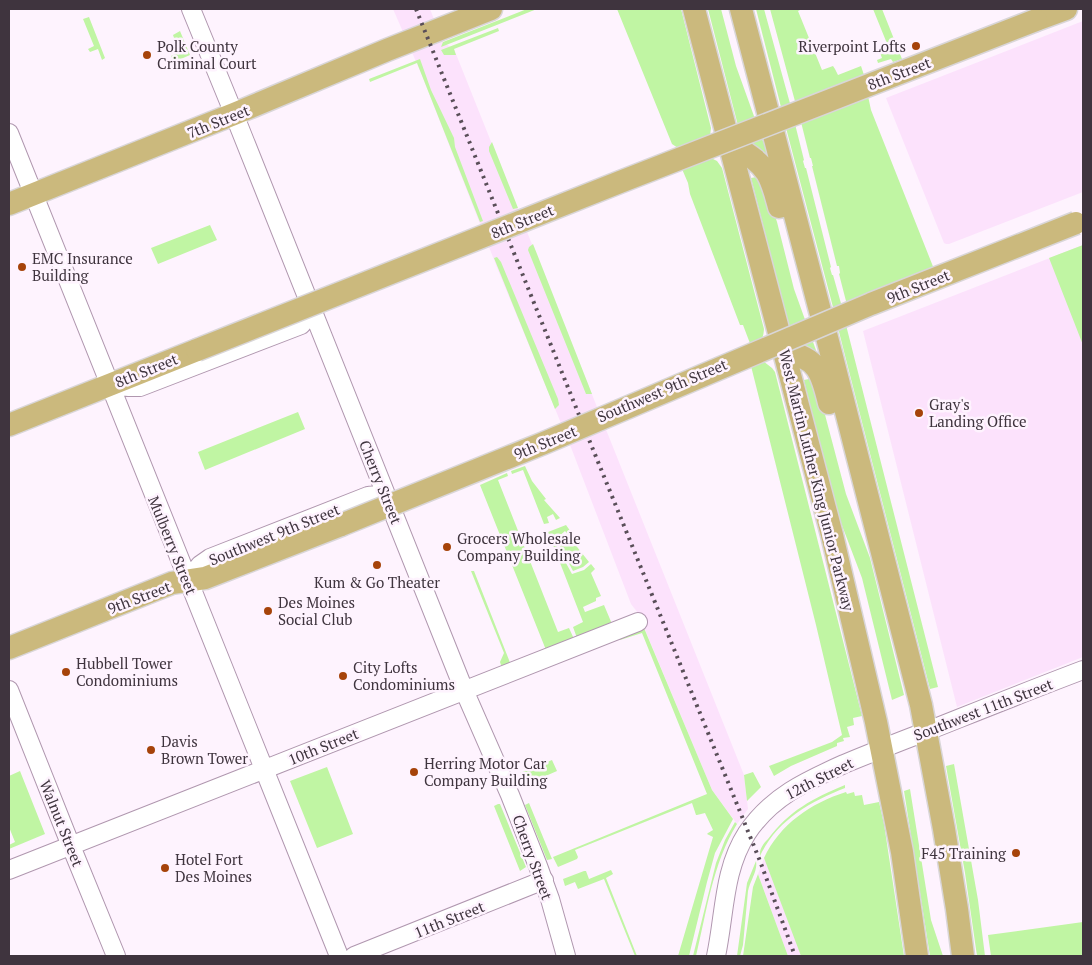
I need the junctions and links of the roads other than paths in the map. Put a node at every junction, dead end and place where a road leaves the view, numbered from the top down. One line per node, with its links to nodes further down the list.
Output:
1 (191, 9): 7 (street, Cherry Street)
2 (492, 9): 6 (main road, 7th Street)
3 (694, 9): 9 (main road, West Martin Luther King Junior Parkway)
4 (741, 9): 14 (main road)
5 (1066, 9): 16 (main road, 8th Street, bridge)
6 (462, 14): 7 (main road, 7th Street)
7 (234, 114): 10 (main road, 7th Street); 13 (street, Cherry Street)
8 (9, 132): 10 (street, Mulberry Street)
9 (729, 142): 14 (main road); 15 (main road, West Martin Luther King Junior Parkway)
10 (33, 194): 11 (main road, 7th Street); 16 (street, Mulberry Street)
11 (9, 204)
12 (1080, 222): 20 (main road, 9th Street, bridge)
13 (311, 307): 16 (street); 18 (street, Cherry Street)
14 (820, 313): 19 (main road)
15 (785, 352): 18 (street, Southwest 9th Street); 19 (main road); 27 (main road, West Martin Luther King Junior Parkway)
16 (109, 385): 17 (main road, 8th Street); 20 (street, Mulberry Street)
17 (9, 425)
18 (390, 502): 20 (street, Southwest 9th Street); 25 (street, Cherry Street)
19 (873, 519): 26 (main road)
20 (188, 580): 22 (main road, 9th Street); 28 (street, Mulberry Street)
21 (638, 622): 25 (street, 10th Street)
22 (9, 648)
23 (1083, 670): 26 (street, Southwest 11th Street)
24 (9, 690): 29 (street, Walnut Street)
25 (464, 690): 28 (street, 10th Street); 31 (street, Cherry Street)
26 (926, 731): 27 (street, Southwest 11th Street); 38 (main road)
27 (882, 748): 36 (street, 12th Street); 37 (main road, West Martin Luther King Junior Parkway)
28 (264, 769): 29 (street, 10th Street); 33 (street, Mulberry Street)
29 (71, 846): 30 (street, 10th Street); 32 (street, Walnut Street)
30 (9, 870)
31 (544, 880): 34 (street, 11th Street); 35 (street, Cherry Street)
32 (116, 956)
33 (339, 956)
34 (354, 956)
35 (566, 956)
36 (716, 956)
37 (917, 956)
38 (963, 956)

